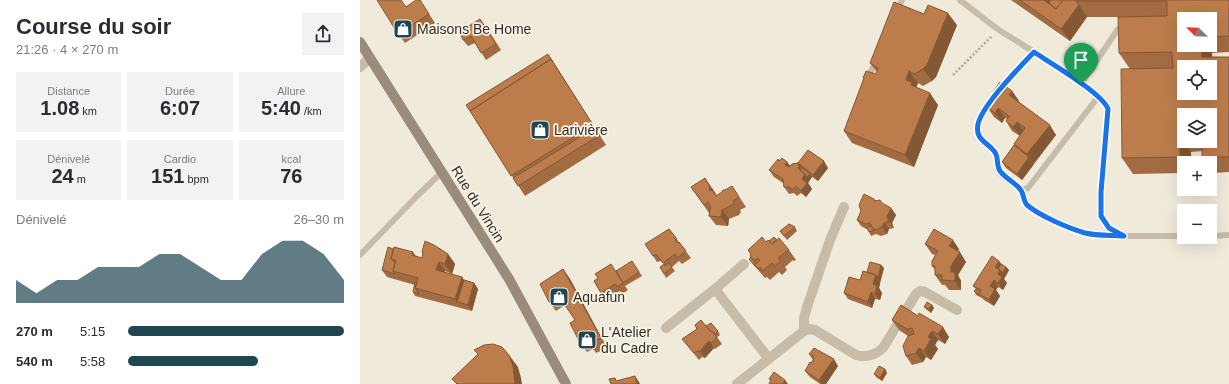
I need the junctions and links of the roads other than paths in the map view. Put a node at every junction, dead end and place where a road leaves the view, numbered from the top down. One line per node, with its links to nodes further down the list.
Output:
1 (902, 0): 3 (lane)
2 (960, 0): 6 (lane)
3 (894, 17)
4 (1133, 24): 10 (lane)
5 (360, 42): 8 (main road, Rue du Vincin)
6 (1034, 52): 10 (lane); 14 (lane)
7 (879, 53): 11 (lane)
8 (370, 58): 9 (street); 13 (main road, Rue du Vincin)
9 (360, 67)
10 (1081, 84): 12 (lane)
11 (864, 89)
12 (1098, 97): 14 (lane); 17 (lane)
13 (442, 172): 20 (lane); 27 (main road, Rue du Vincin)
14 (1021, 190): 17 (lane)
15 (844, 207): 25 (street)
16 (1229, 235): 19 (lane)
17 (1124, 236): 18 (lane)
18 (1177, 236)
19 (1217, 236)
20 (360, 255)
21 (744, 264): 22 (street)
22 (715, 289): 24 (street); 26 (street)
23 (957, 310): 25 (street)
24 (666, 328)
25 (804, 331): 26 (street)
26 (769, 359): 28 (street)
27 (566, 384)
28 (737, 384)

